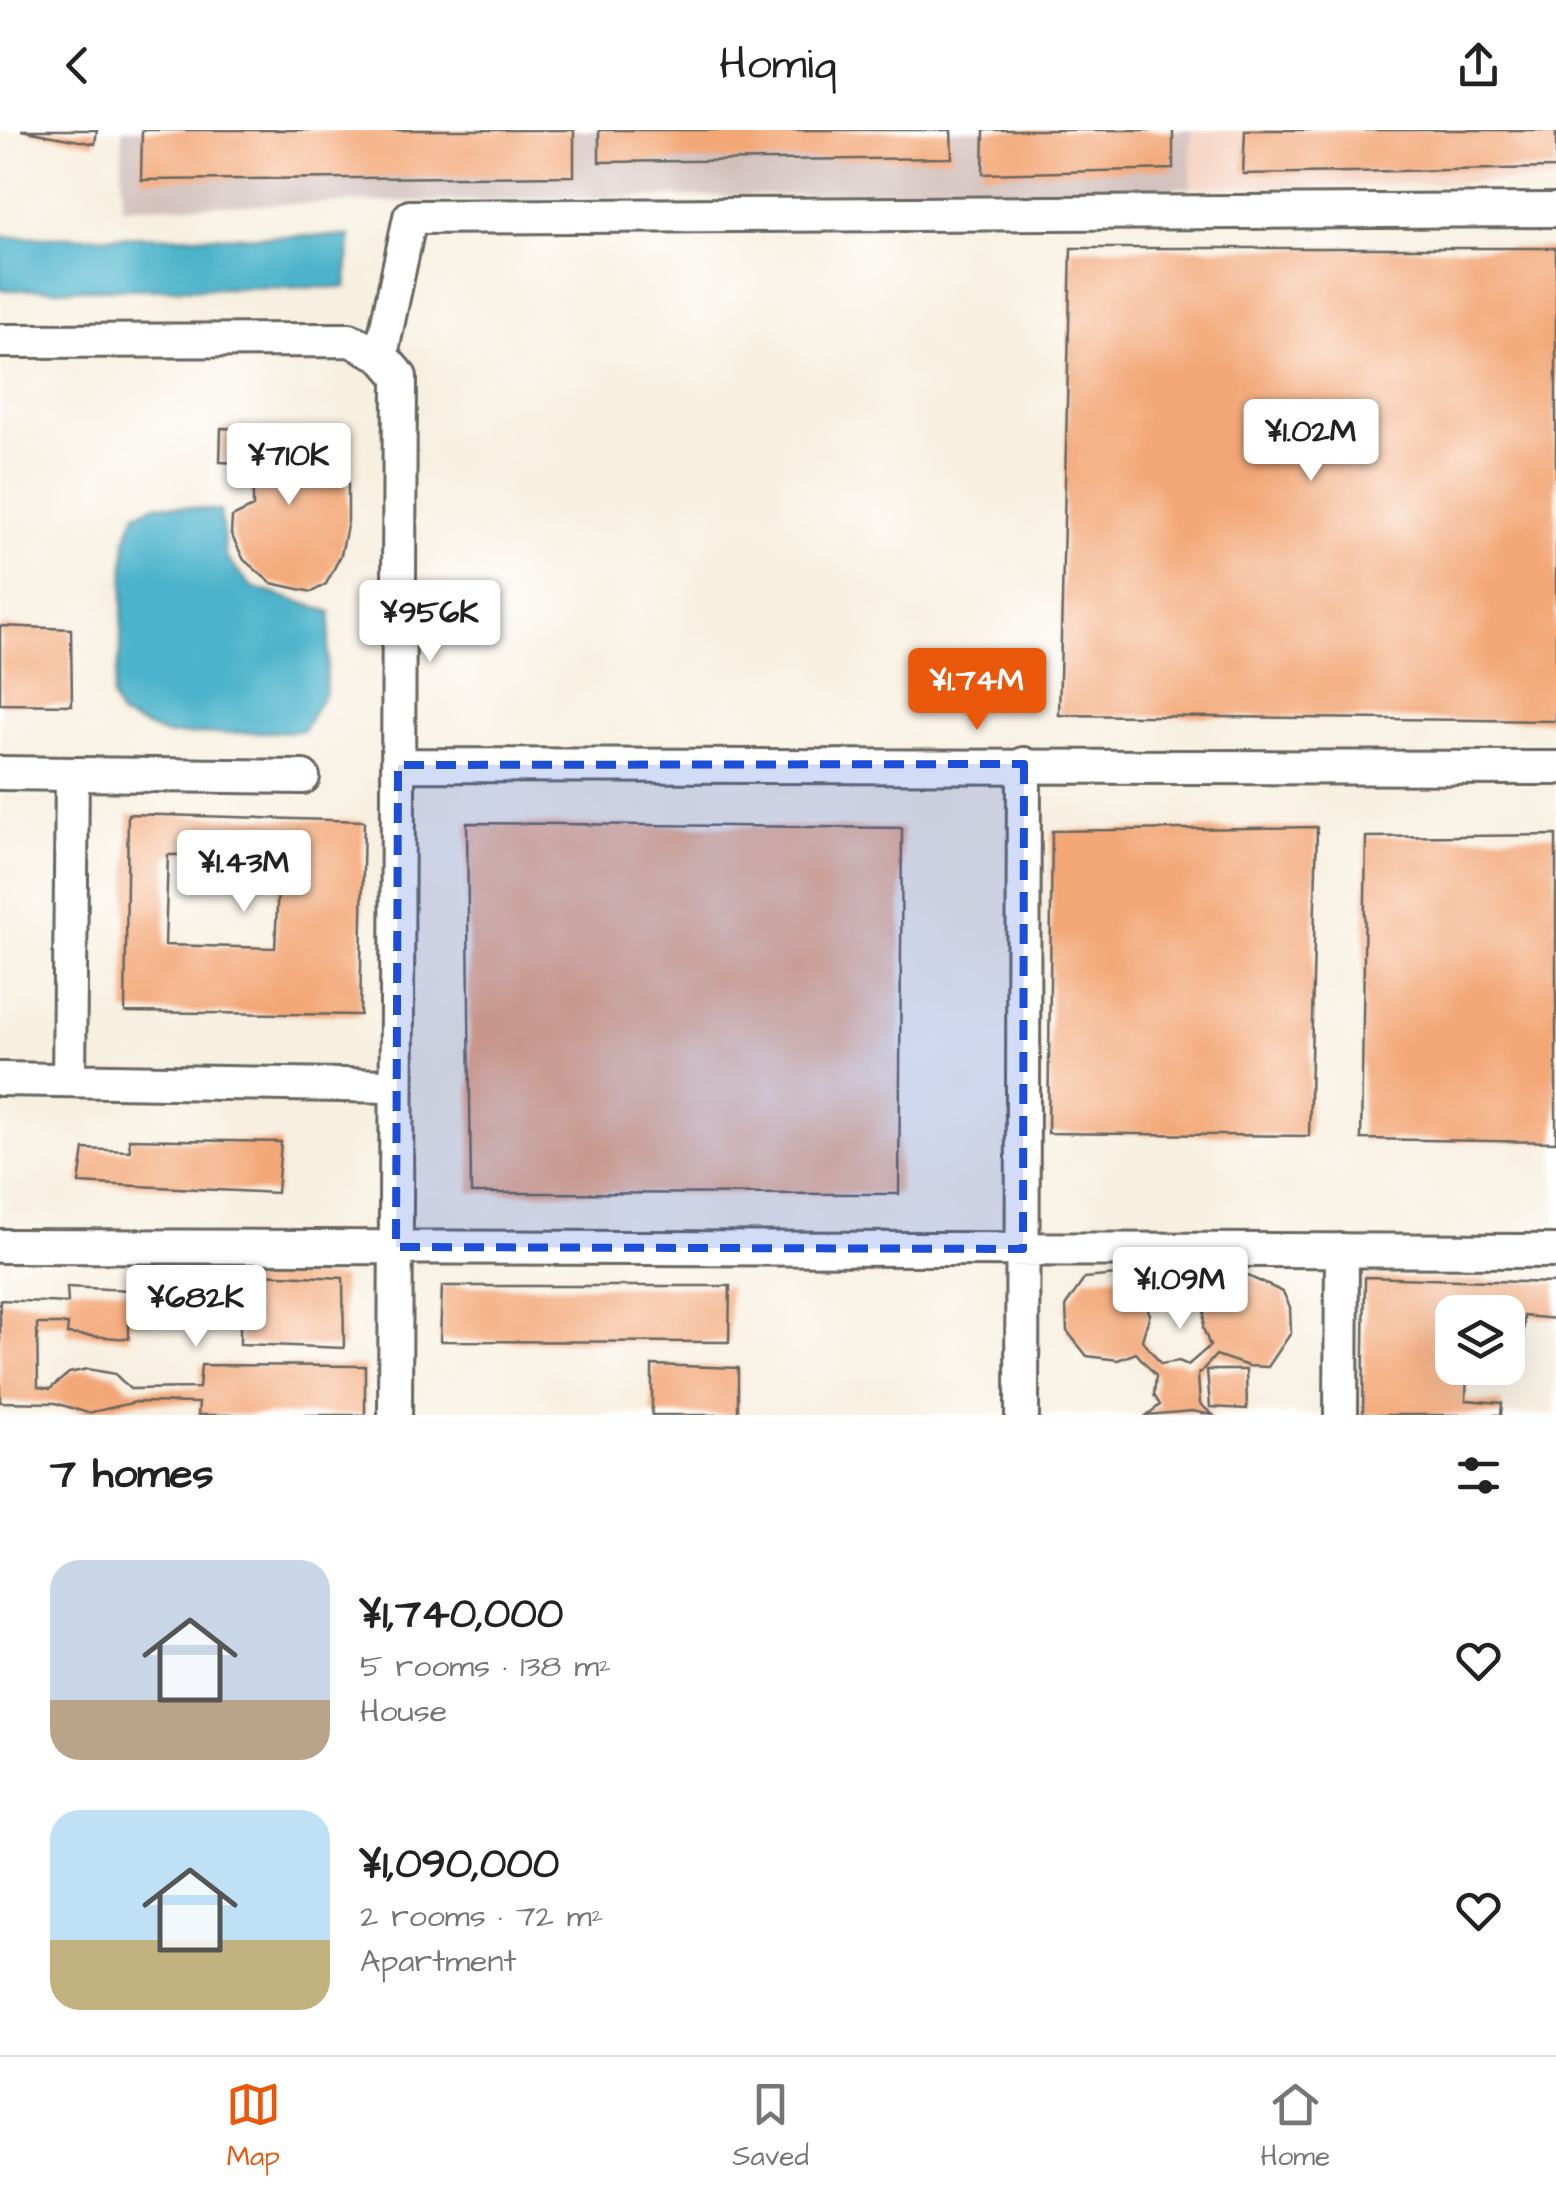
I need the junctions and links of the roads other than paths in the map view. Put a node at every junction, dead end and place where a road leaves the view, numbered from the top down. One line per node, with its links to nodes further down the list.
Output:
1 (1556, 210): 3 (street)
2 (0, 342): 3 (street)
3 (381, 355): 5 (street)
4 (1024, 764): 5 (street); 6 (street); 15 (street)
5 (398, 765): 12 (street)
6 (1556, 768)
7 (0, 773): 8 (street)
8 (72, 774): 9 (street); 11 (street)
9 (303, 777)
10 (0, 1079): 11 (street)
11 (69, 1080): 12 (street)
12 (396, 1086): 14 (street)
13 (0, 1246): 14 (street)
14 (396, 1247): 15 (street); 18 (street)
15 (1023, 1249): 16 (street); 19 (street)
16 (1342, 1250): 17 (street); 20 (street)
17 (1556, 1250)
18 (395, 1415)
19 (1022, 1415)
20 (1341, 1415)

